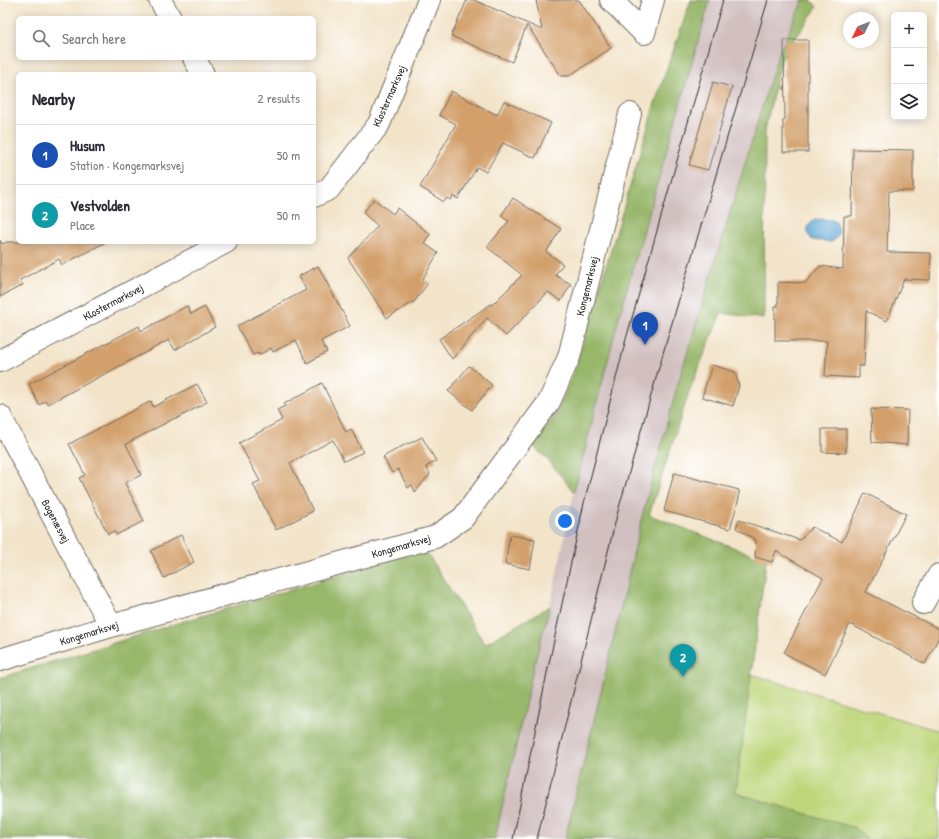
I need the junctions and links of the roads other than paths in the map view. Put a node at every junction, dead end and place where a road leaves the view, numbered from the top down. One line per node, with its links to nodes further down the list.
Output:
1 (160, 0): 5 (street)
2 (430, 0): 9 (street, Klostermarksvej)
3 (611, 0): 4 (street)
4 (653, 0)
5 (169, 16)
6 (195, 60): 7 (street)
7 (202, 72)
8 (630, 114): 15 (street, Kongemarksvej)
9 (316, 195)
10 (222, 244): 11 (street, Klostermarksvej)
11 (0, 361)
12 (0, 416): 15 (street, Bogenæsvej)
13 (939, 575): 14 (street)
14 (923, 603)
15 (111, 626): 16 (street, Kongemarksvej)
16 (0, 660)

